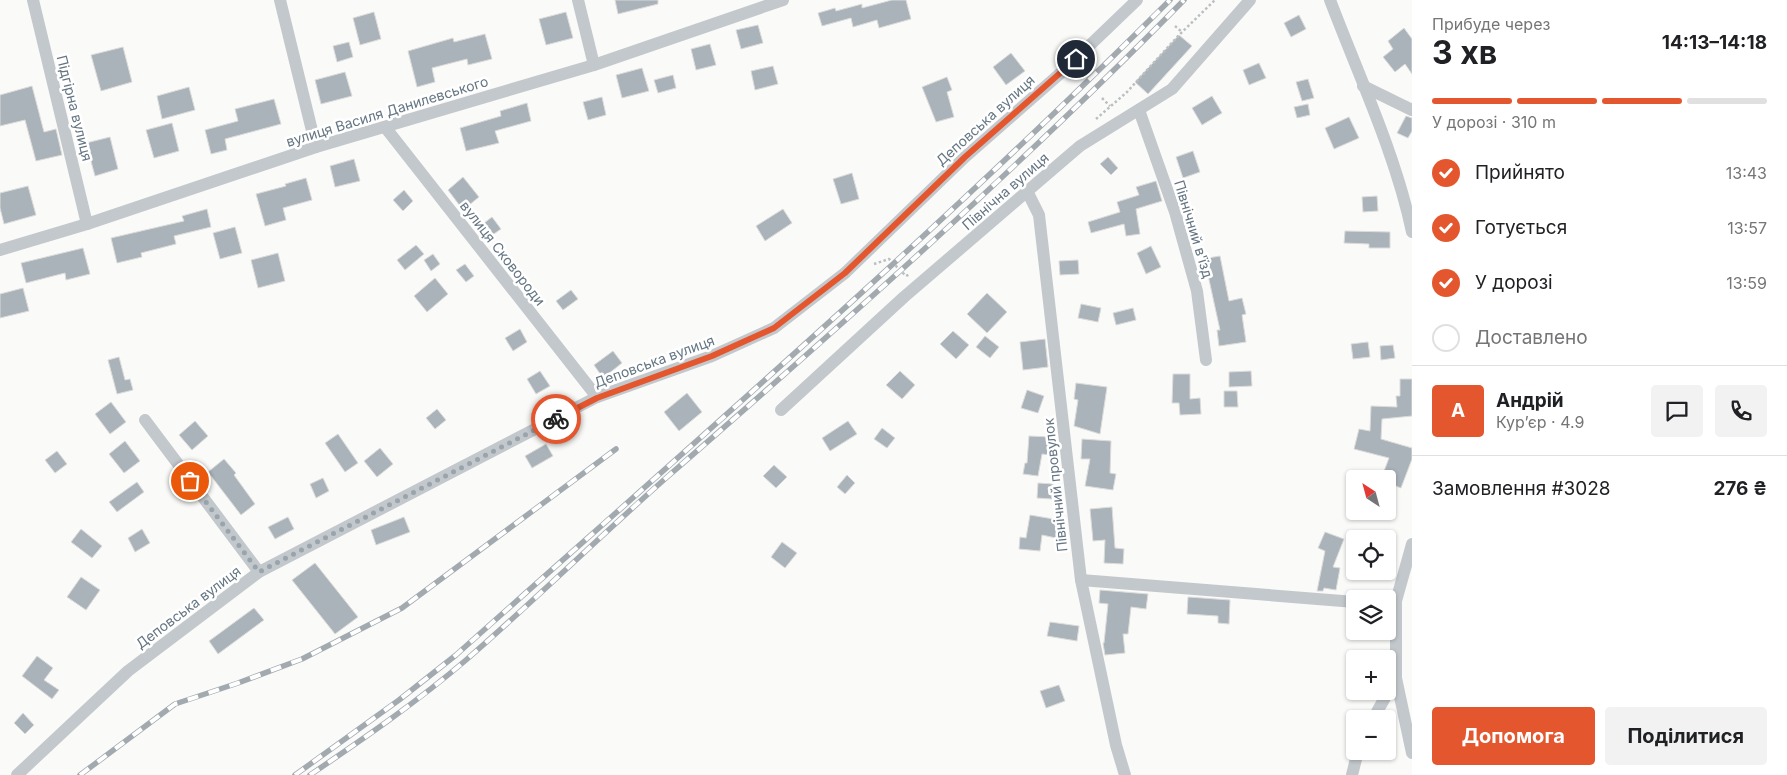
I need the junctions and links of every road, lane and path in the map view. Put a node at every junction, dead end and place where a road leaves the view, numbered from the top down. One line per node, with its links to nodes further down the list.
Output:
1 (33, 0): 21 (street, Підгірна вулиця)
2 (280, 0): 19 (street)
3 (578, 0): 11 (street)
4 (783, 0): 11 (street, вулиця Василя Данилевського)
5 (1136, 0): 27 (street, Деповська вулиця)
6 (1215, 0): 10 (path)
7 (1250, 0): 15 (street, Північна вулиця)
8 (1330, 0): 12 (street)
9 (1175, 26): 10 (path)
10 (1182, 32): 14 (path)
11 (594, 65): 18 (street, вулиця Василя Данилевського)
12 (1363, 86): 16 (street); 22 (street)
13 (1102, 98): 14 (path)
14 (1110, 106): 17 (path)
15 (1139, 110): 20 (street, Північна вулиця); 26 (street, Північний в'їзд)
16 (1412, 110)
17 (1091, 124)
18 (385, 127): 19 (street, вулиця Василя Данилевського); 27 (street, вулиця Сковороди)
19 (316, 148): 21 (street, вулиця Василя Данилевського)
20 (1027, 191): 28 (street, Північна вулиця); 32 (street, Північний провулок)
21 (87, 224): 23 (street, вулиця Василя Данилевського)
22 (1412, 232)
23 (0, 250)
24 (873, 265): 25 (path)
25 (913, 272)
26 (1206, 360)
27 (597, 398): 31 (street, Деповська вулиця)
28 (781, 410)
29 (144, 420): 31 (street)
30 (1412, 544): 33 (street)
31 (259, 572): 38 (street, Деповська вулиця)
32 (1081, 580): 34 (street); 39 (street, Північний провулок)
33 (1396, 590)
34 (1346, 601)
35 (1396, 678): 36 (street)
36 (1412, 753)
37 (1356, 760): 40 (street)
38 (18, 775)
39 (1125, 775)
40 (1352, 775)

